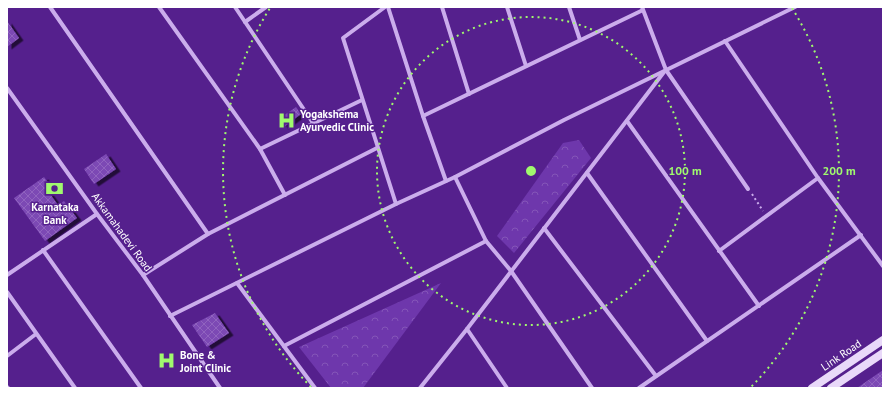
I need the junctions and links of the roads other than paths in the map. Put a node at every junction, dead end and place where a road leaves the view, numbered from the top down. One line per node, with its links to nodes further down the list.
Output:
1 (50, 7): 33 (street)
2 (159, 7): 23 (street)
3 (235, 7): 11 (street)
4 (266, 7): 11 (street)
5 (386, 7): 18 (street); 19 (street)
6 (442, 7): 17 (street)
7 (507, 7): 14 (street)
8 (569, 7): 12 (street)
9 (795, 7): 13 (street)
10 (643, 8): 12 (street); 15 (street)
11 (245, 22): 21 (street)
12 (580, 40): 14 (street)
13 (725, 41): 15 (street); 26 (street)
14 (526, 66): 17 (street)
15 (666, 70): 20 (street); 25 (street); 28 (street)
16 (7, 88): 31 (street, Akkamahadevi Road)
17 (469, 94): 19 (street)
18 (362, 100): 21 (street); 22 (street)
19 (423, 116): 27 (street)
20 (627, 121): 24 (street); 37 (street)
21 (313, 123): 23 (street)
22 (377, 148): 29 (street); 30 (street)
23 (260, 149): 29 (street)
24 (587, 173): 32 (street); 49 (street)
25 (455, 177): 27 (street); 35 (street)
26 (818, 178): 34 (street); 37 (street)
27 (446, 181): 30 (street)
28 (748, 188)
29 (285, 195): 33 (street)
30 (396, 204): 42 (street)
31 (97, 214): 36 (street); 41 (street, Akkamahadevi Road)
32 (544, 228): 39 (street); 53 (street)
33 (208, 234): 41 (street)
34 (861, 235): 38 (street); 44 (street)
35 (486, 241): 39 (street); 50 (street)
36 (43, 250): 40 (street); 58 (street)
37 (719, 251): 44 (street)
38 (883, 266)
39 (511, 272): 46 (street); 62 (street)
40 (7, 275)
41 (143, 275): 45 (street, Akkamahadevi Road)
42 (237, 282): 45 (street); 50 (street)
43 (7, 292): 47 (street)
44 (758, 306): 49 (street)
45 (170, 316): 59 (street, Akkamahadevi Road)
46 (467, 329): 55 (street); 61 (street)
47 (36, 334): 52 (street); 57 (street)
48 (883, 340): 54 (main road, Link Road)
49 (708, 341): 53 (street)
50 (284, 346): 60 (street)
51 (883, 353): 56 (main road)
52 (7, 356)
53 (656, 376): 63 (street)
54 (829, 376): 56 (street); 64 (main road, Link Road)
55 (422, 387)
56 (834, 387)
57 (75, 388)
58 (141, 388)
59 (220, 388)
60 (315, 388)
61 (507, 388)
62 (592, 388)
63 (639, 388)
64 (812, 388)

